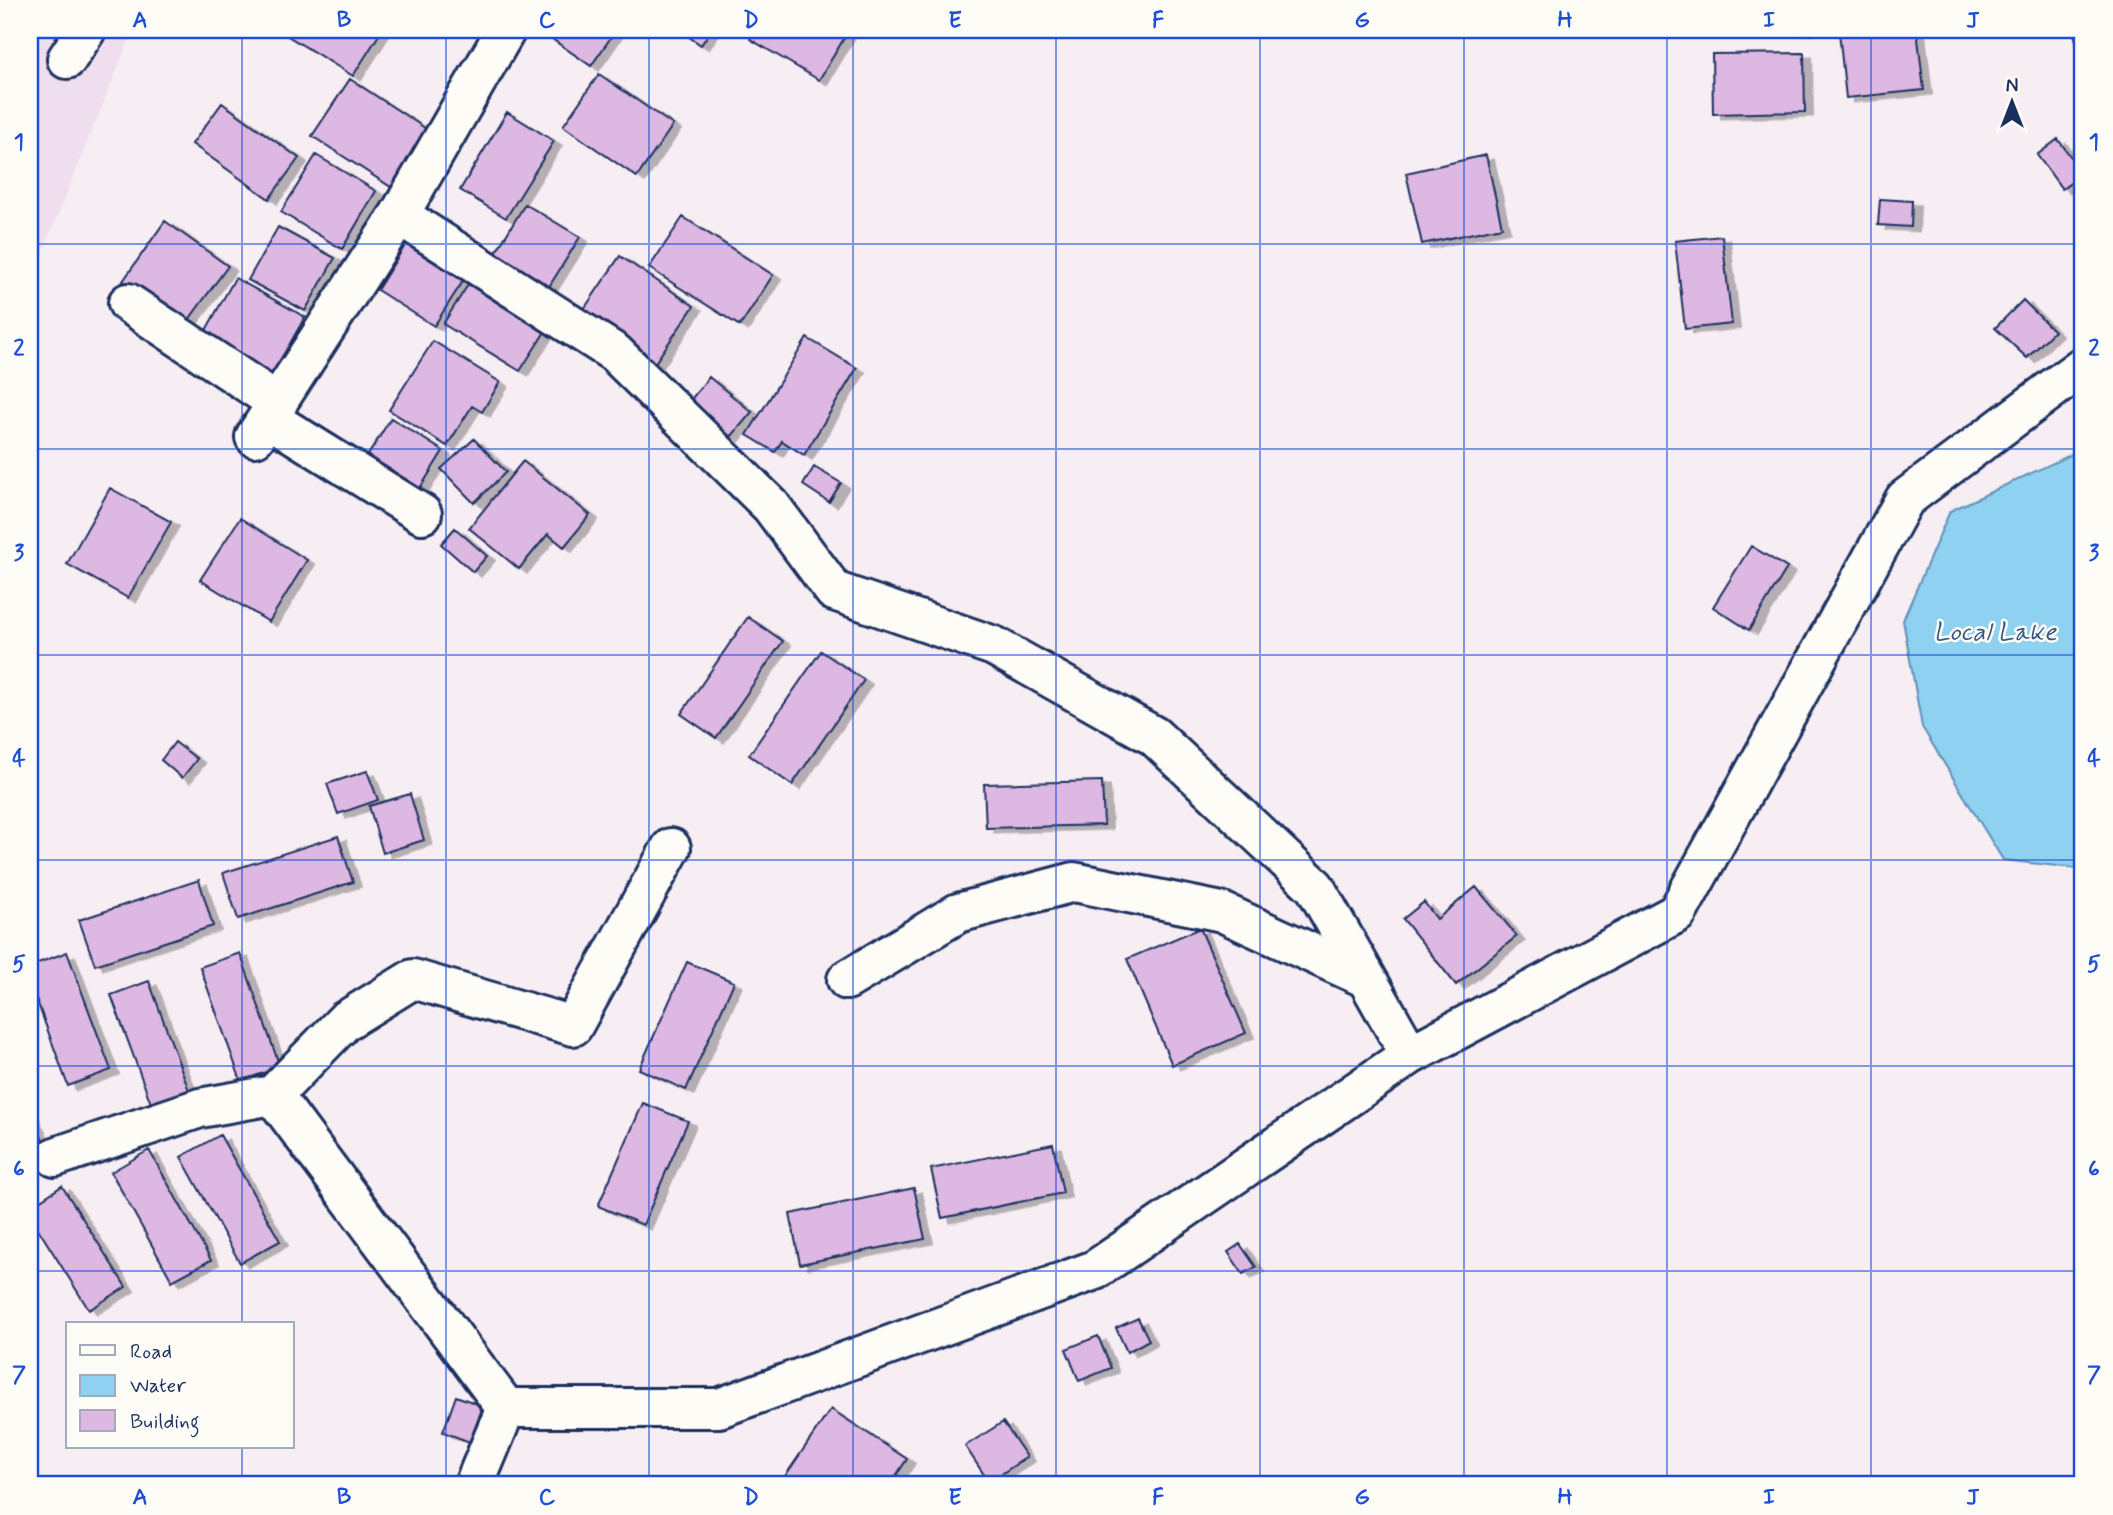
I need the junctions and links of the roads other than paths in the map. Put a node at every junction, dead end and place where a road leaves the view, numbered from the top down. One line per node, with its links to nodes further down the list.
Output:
1 (506, 30): 2 (street)
2 (399, 215): 5 (street); 8 (street)
3 (128, 303): 5 (street)
4 (2083, 366): 10 (street)
5 (267, 419): 6 (street)
6 (422, 514)
7 (671, 848): 11 (street)
8 (1366, 978): 9 (street); 10 (street)
9 (847, 980)
10 (1410, 1055): 13 (street)
11 (273, 1095): 12 (street); 13 (street)
12 (55, 1157)
13 (506, 1408): 14 (street)
14 (474, 1485)

